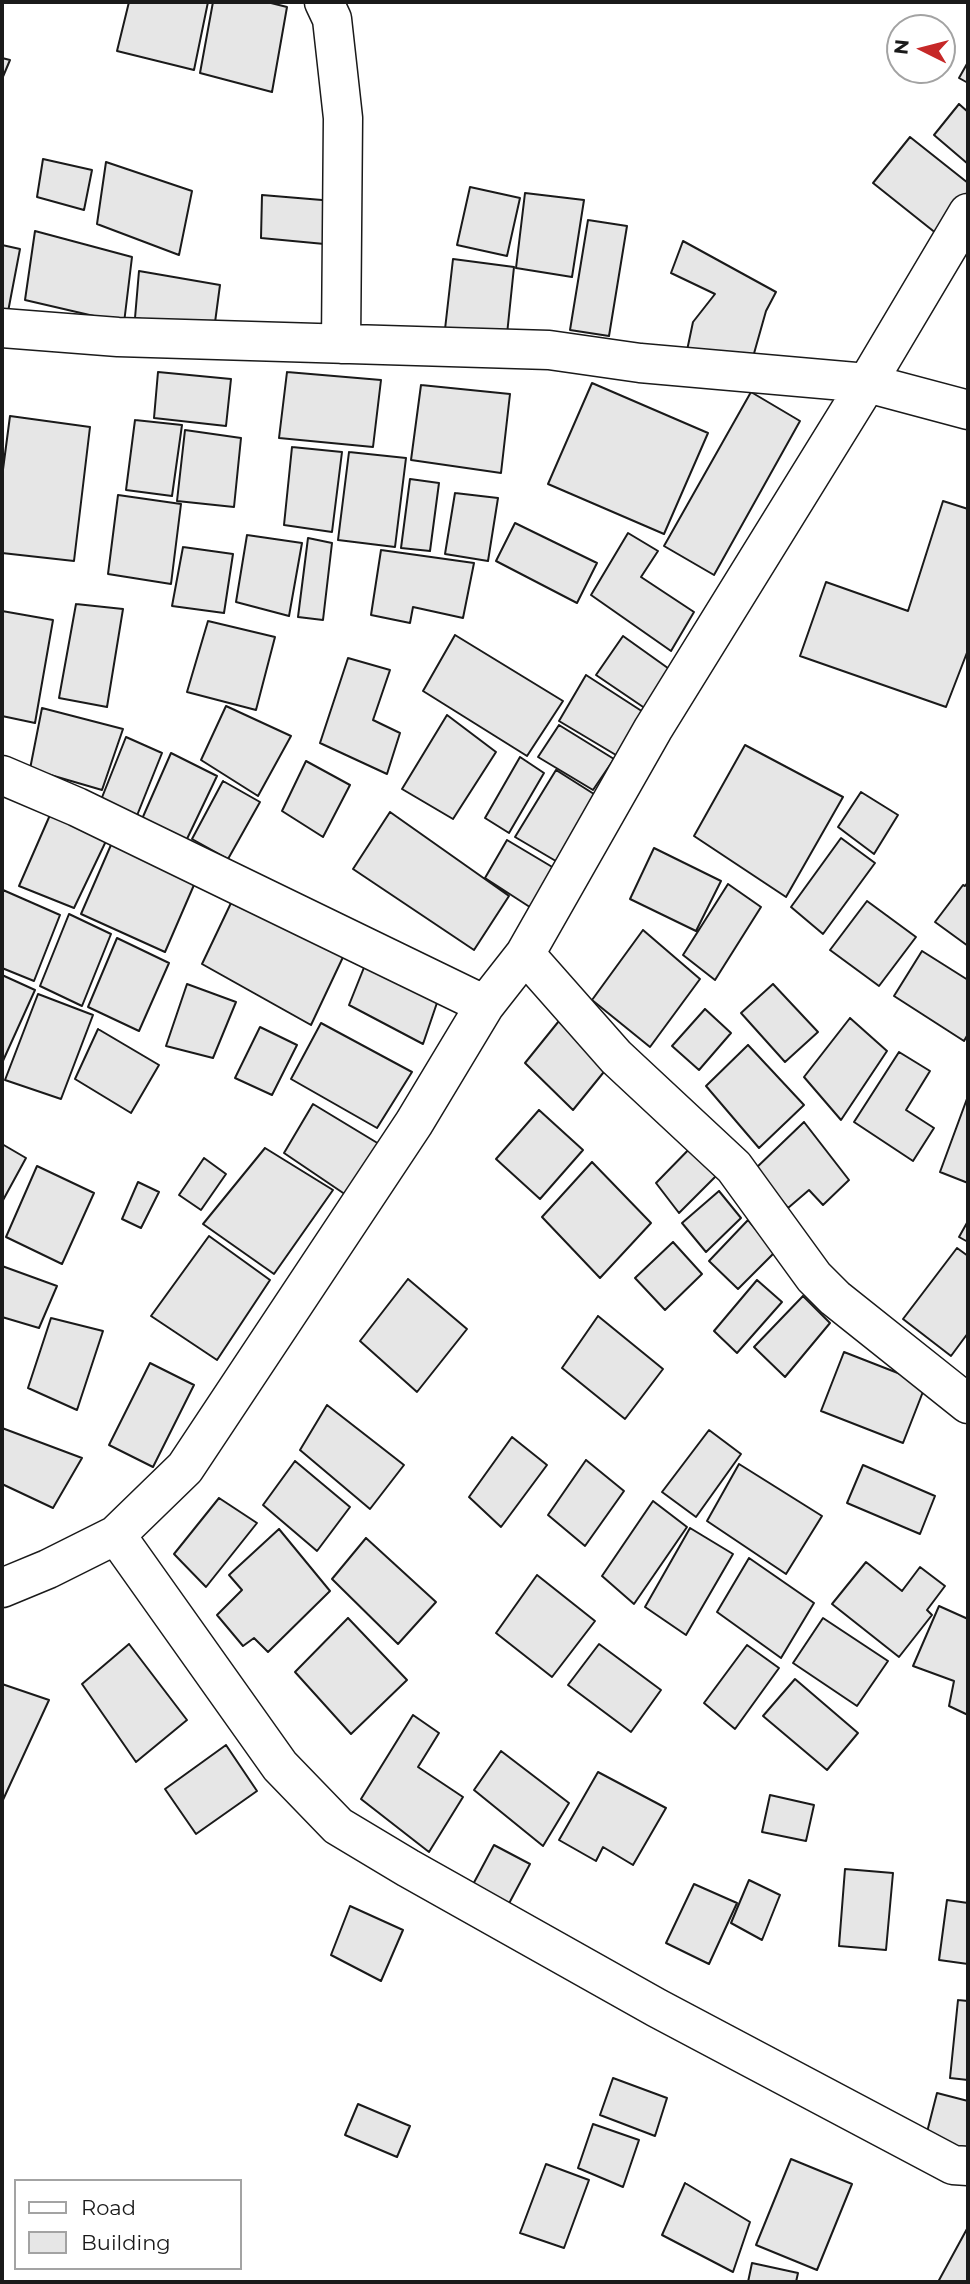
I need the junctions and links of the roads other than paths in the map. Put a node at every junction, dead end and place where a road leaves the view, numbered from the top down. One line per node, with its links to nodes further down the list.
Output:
1 (324, 2): 4 (street)
2 (968, 213): 5 (street)
3 (2, 328): 4 (street)
4 (341, 344): 5 (street)
5 (867, 383): 6 (street); 8 (street)
6 (968, 410)
7 (2, 775): 9 (street)
8 (525, 954): 9 (street); 10 (street)
9 (485, 1005): 11 (street)
10 (968, 1404)
11 (116, 1535): 12 (street); 13 (street)
12 (2, 1588)
13 (968, 2166)

